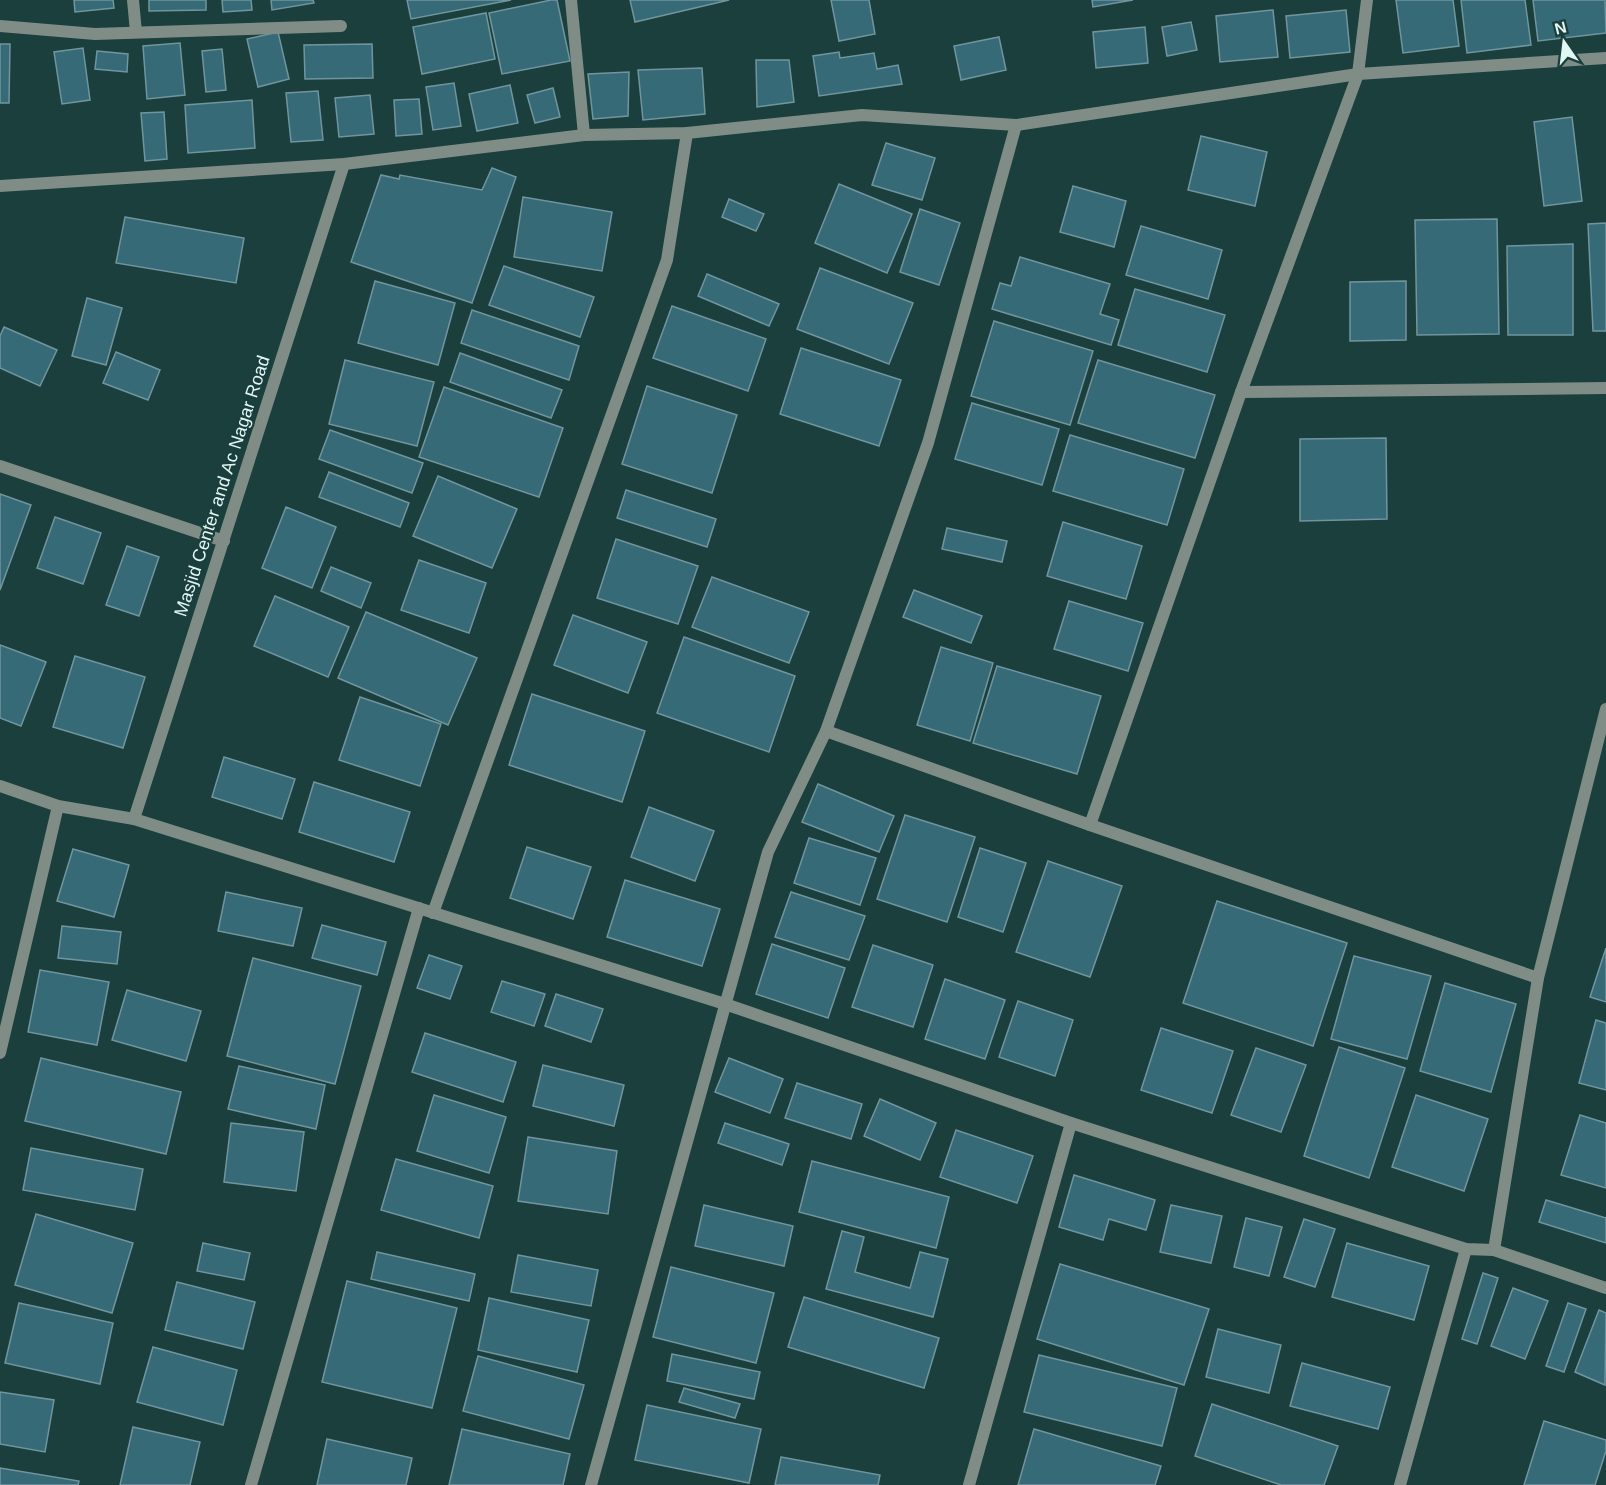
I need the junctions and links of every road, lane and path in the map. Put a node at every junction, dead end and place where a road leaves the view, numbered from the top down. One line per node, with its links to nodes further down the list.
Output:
1 (133, 0): 6 (street)
2 (571, 0): 11 (street)
3 (1367, 0): 8 (street)
4 (340, 26): 6 (street)
5 (0, 27): 6 (street)
6 (136, 32)
7 (1606, 58): 8 (street)
8 (1358, 74): 9 (street); 15 (street)
9 (1016, 125): 10 (street); 19 (street)
10 (687, 133): 11 (street); 25 (street)
11 (584, 135): 12 (street)
12 (344, 164): 13 (street); 17 (street, Masjid Center and Ac Nagar Road)
13 (0, 186)
14 (1606, 388): 15 (street)
15 (1241, 392): 23 (street)
16 (0, 466): 17 (street)
17 (224, 541): 22 (street, Masjid Center and Ac Nagar Road)
18 (1606, 709): 26 (street)
19 (826, 731): 23 (street); 27 (street)
20 (0, 786): 21 (street)
21 (58, 806): 22 (street); 28 (street)
22 (134, 819): 24 (street)
23 (1090, 825): 26 (street)
24 (419, 908): 25 (street); 33 (street)
25 (433, 913): 27 (street)
26 (1538, 978): 31 (street)
27 (725, 1004): 29 (street); 34 (street)
28 (0, 1053)
29 (1071, 1123): 30 (street); 35 (street)
30 (1466, 1249): 31 (street); 36 (street)
31 (1494, 1250): 32 (street)
32 (1606, 1287)
33 (251, 1485)
34 (591, 1485)
35 (969, 1485)
36 (1400, 1485)

